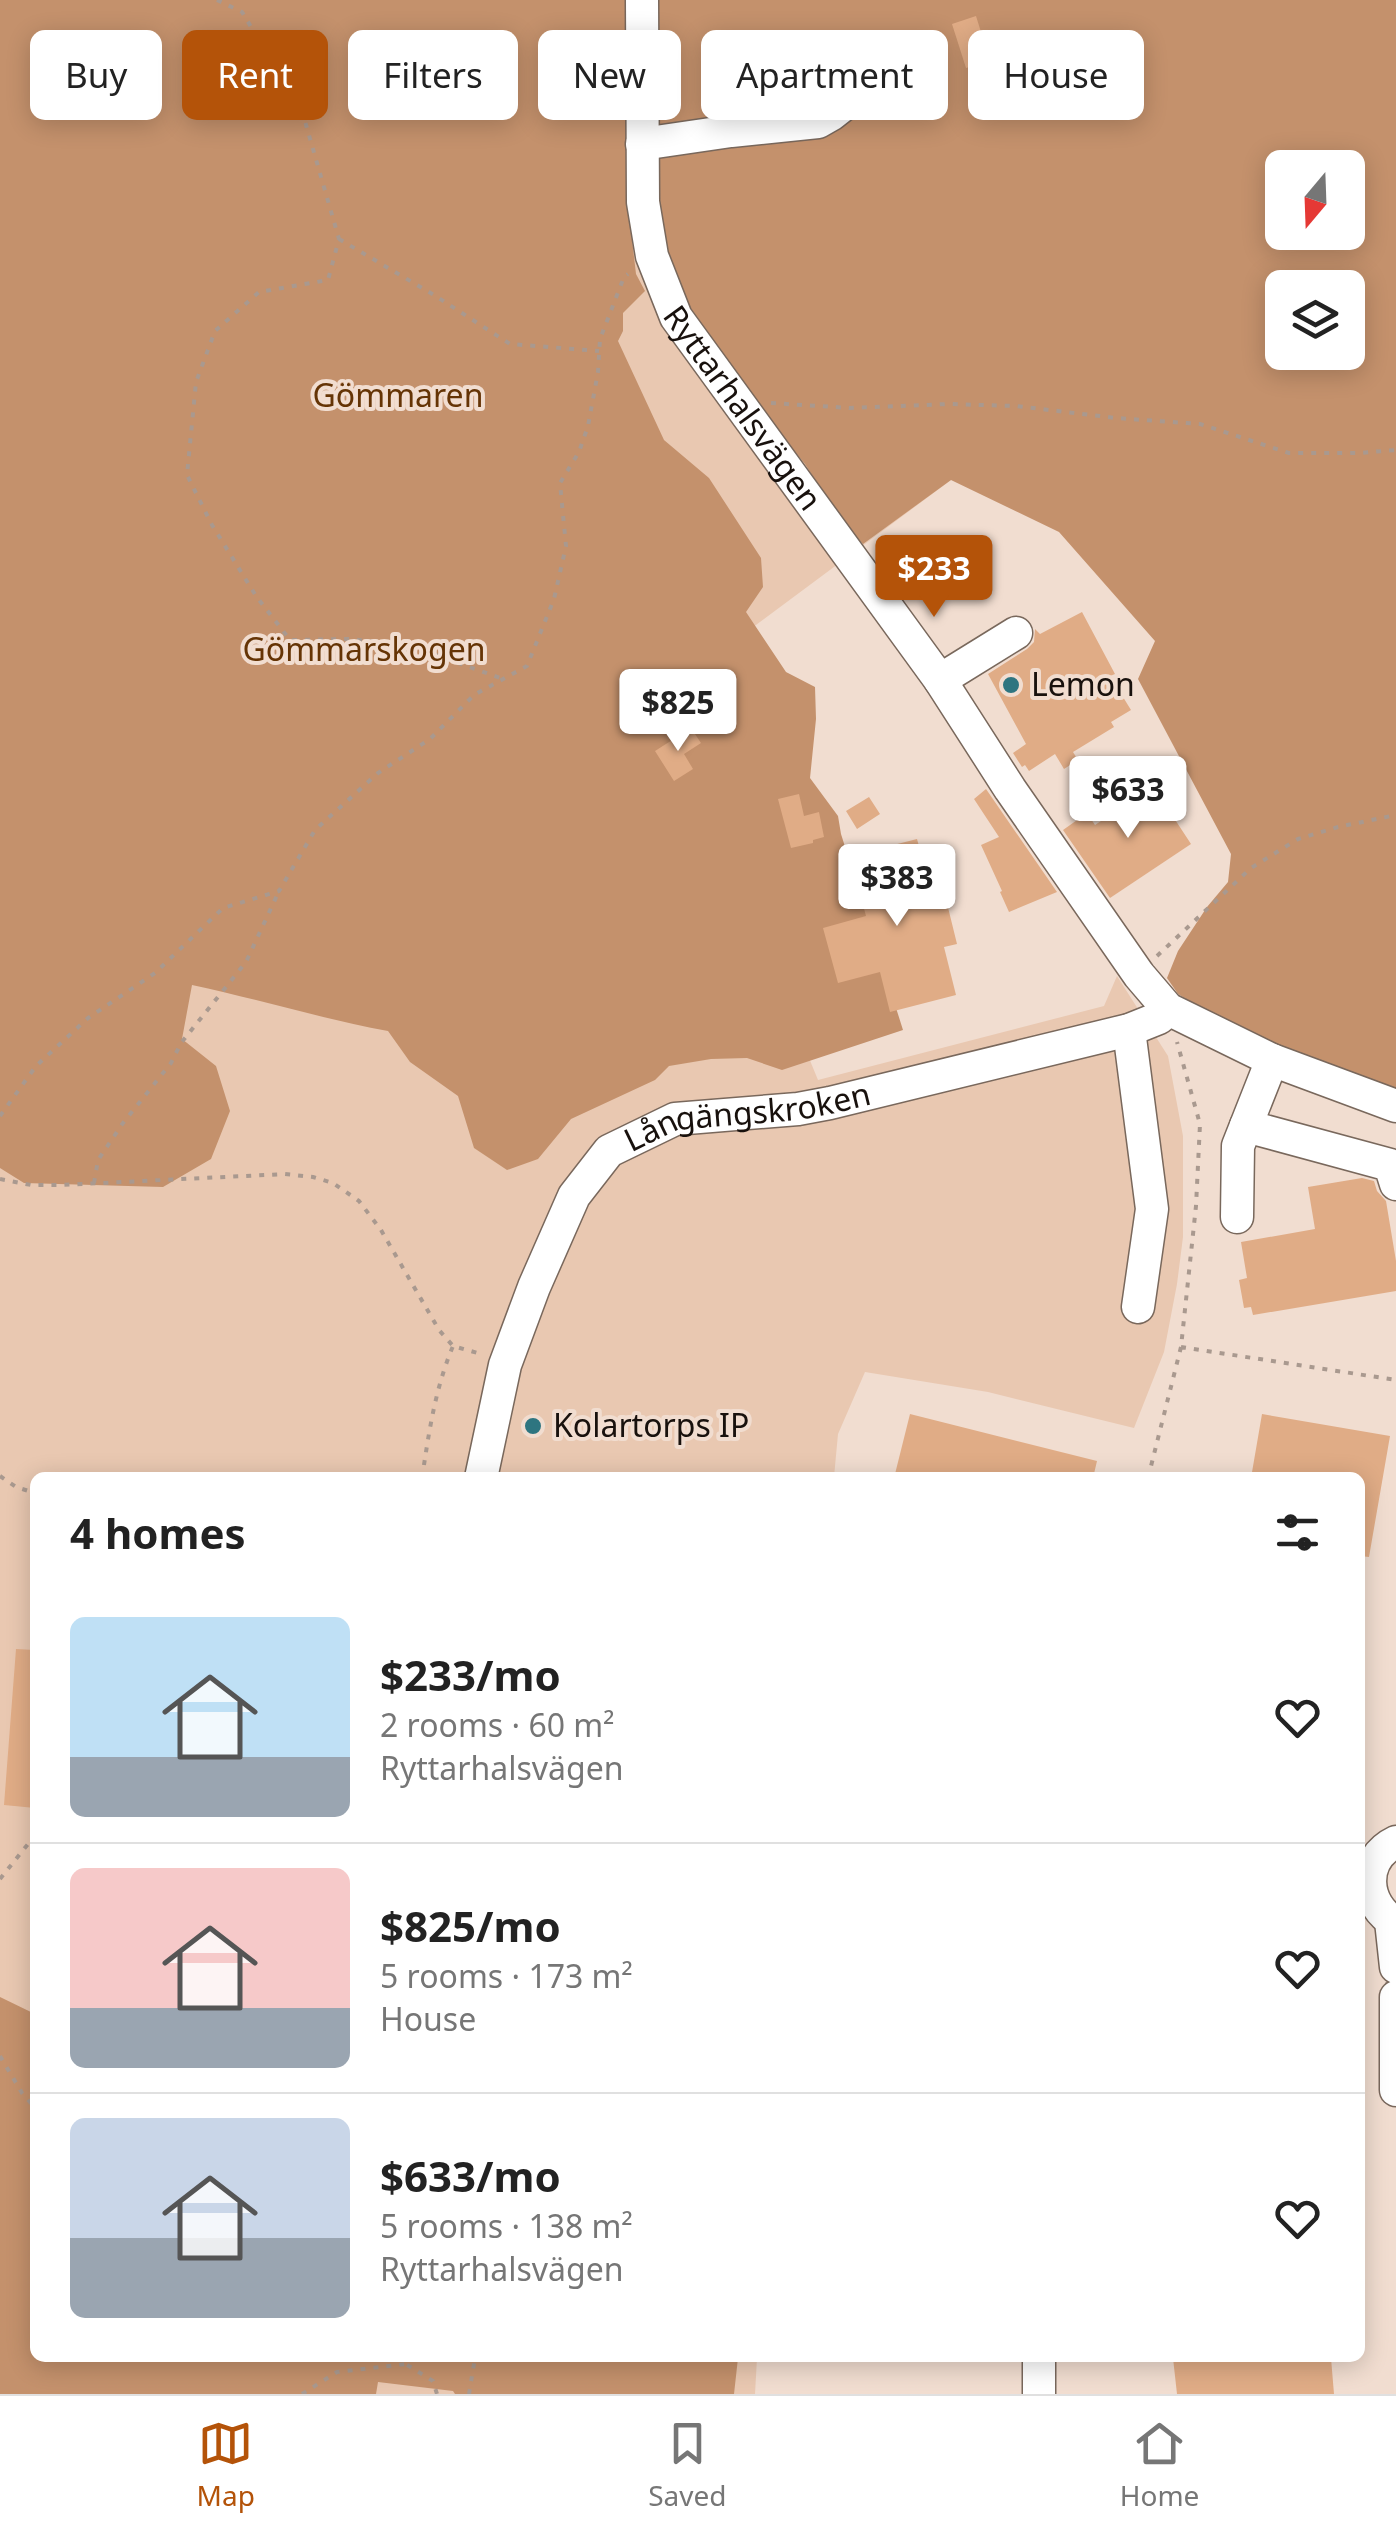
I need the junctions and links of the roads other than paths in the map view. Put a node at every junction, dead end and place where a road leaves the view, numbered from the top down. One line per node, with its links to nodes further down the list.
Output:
1 (642, 0): 3 (street, Ryttarhalsvägen)
2 (822, 120): 3 (street)
3 (642, 144): 5 (street, Ryttarhalsvägen)
4 (1016, 633): 5 (street)
5 (940, 680): 6 (street, Ryttarhalsvägen)
6 (1168, 1008): 7 (street, Långängskroken); 8 (street, Ryttarhalsvägen)
7 (1129, 1030): 13 (street); 14 (street, Långängskroken)
8 (1272, 1060): 9 (street, Ryttarhalsvägen); 10 (street)
9 (1393, 1106)
10 (1246, 1126): 11 (street); 12 (street)
11 (1396, 1184)
12 (1237, 1216)
13 (1138, 1308)
14 (482, 1472)
15 (1377, 1856): 16 (street)
16 (1380, 1910): 17 (street)
17 (1396, 1967)
18 (1396, 1997): 19 (street)
19 (1396, 2090)
20 (1038, 2362): 21 (street)
21 (1038, 2394)

